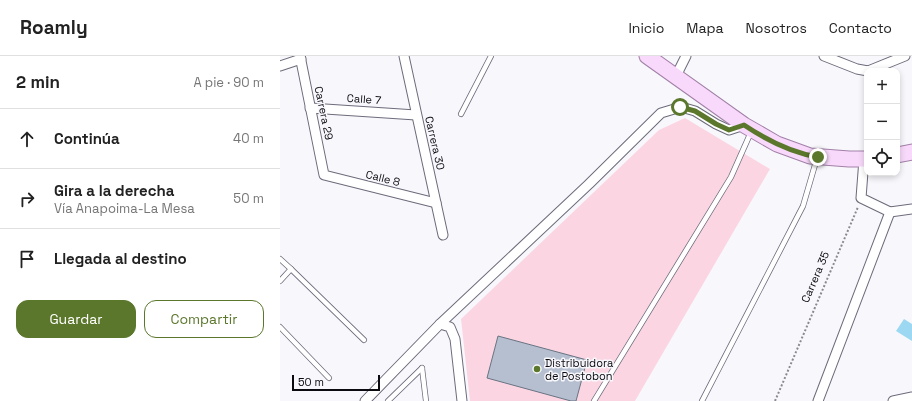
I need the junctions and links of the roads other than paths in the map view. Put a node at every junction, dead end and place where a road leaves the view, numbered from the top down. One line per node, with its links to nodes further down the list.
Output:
1 (404, 56): 12 (street, Carrera 30)
2 (491, 56): 11 (lane)
3 (647, 56): 9 (main road)
4 (686, 56): 9 (street)
5 (824, 56): 6 (street)
6 (905, 56)
7 (300, 58): 8 (street); 10 (street, Carrera 29)
8 (280, 66)
9 (676, 76): 13 (main road)
10 (310, 108): 12 (street, Calle 7); 18 (street, Carrera 29)
11 (461, 114)
12 (416, 115): 20 (street, Carrera 30)
13 (748, 128): 16 (main road); 27 (street); 36 (lane)
14 (912, 152): 15 (main road)
15 (900, 154)
16 (818, 157): 17 (main road); 37 (lane)
17 (864, 159)
18 (324, 175): 20 (street, Calle 8)
19 (864, 175): 22 (street)
20 (436, 203): 23 (street, Carrera 30)
21 (912, 209): 22 (street)
22 (890, 212): 38 (street)
23 (442, 235)
24 (280, 259): 25 (lane)
25 (291, 270): 26 (lane); 29 (lane)
26 (280, 281)
27 (440, 324): 32 (street); 35 (street)
28 (280, 327): 30 (lane)
29 (364, 340)
30 (328, 378)
31 (912, 397): 39 (street)
32 (365, 401)
33 (388, 401): 34 (lane)
34 (426, 401)
35 (462, 401)
36 (594, 401)
37 (702, 401)
38 (818, 401)
39 (893, 401)

